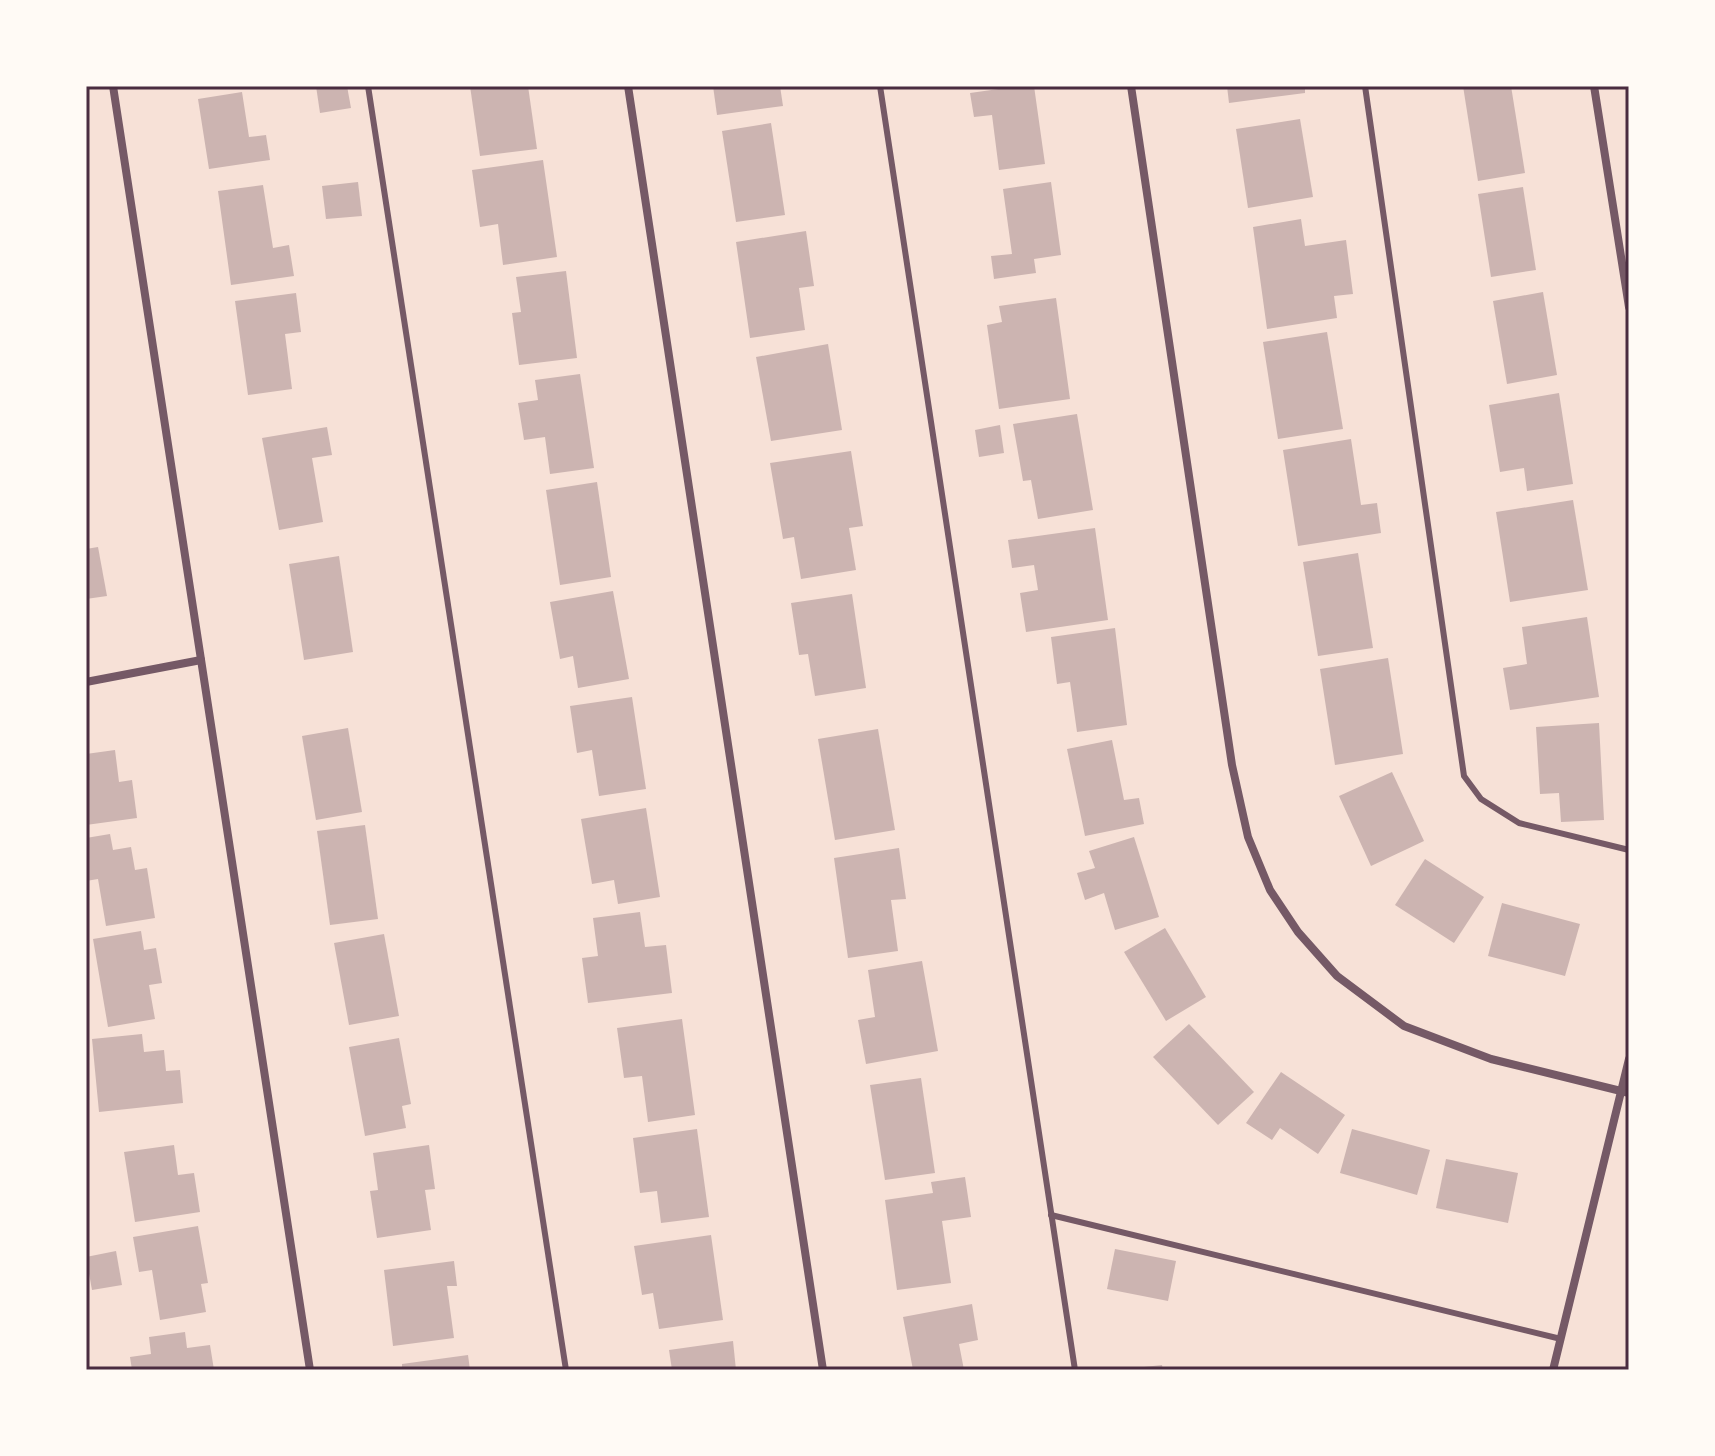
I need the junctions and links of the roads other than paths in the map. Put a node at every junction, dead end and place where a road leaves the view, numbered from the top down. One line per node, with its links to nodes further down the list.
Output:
1 (113, 86): 9 (street)
2 (368, 86): 17 (lane)
3 (628, 86): 18 (street)
4 (880, 86): 14 (lane)
5 (1131, 86): 13 (street)
6 (1365, 86): 11 (lane)
7 (1594, 86): 8 (street)
8 (1629, 307)
9 (201, 660): 10 (street); 16 (street)
10 (86, 682)
11 (1629, 850)
12 (1629, 1059): 13 (street)
13 (1626, 1092): 15 (street)
14 (1051, 1215): 15 (lane); 19 (lane)
15 (1561, 1339): 20 (street)
16 (310, 1370)
17 (566, 1370)
18 (823, 1370)
19 (1075, 1370)
20 (1553, 1370)

